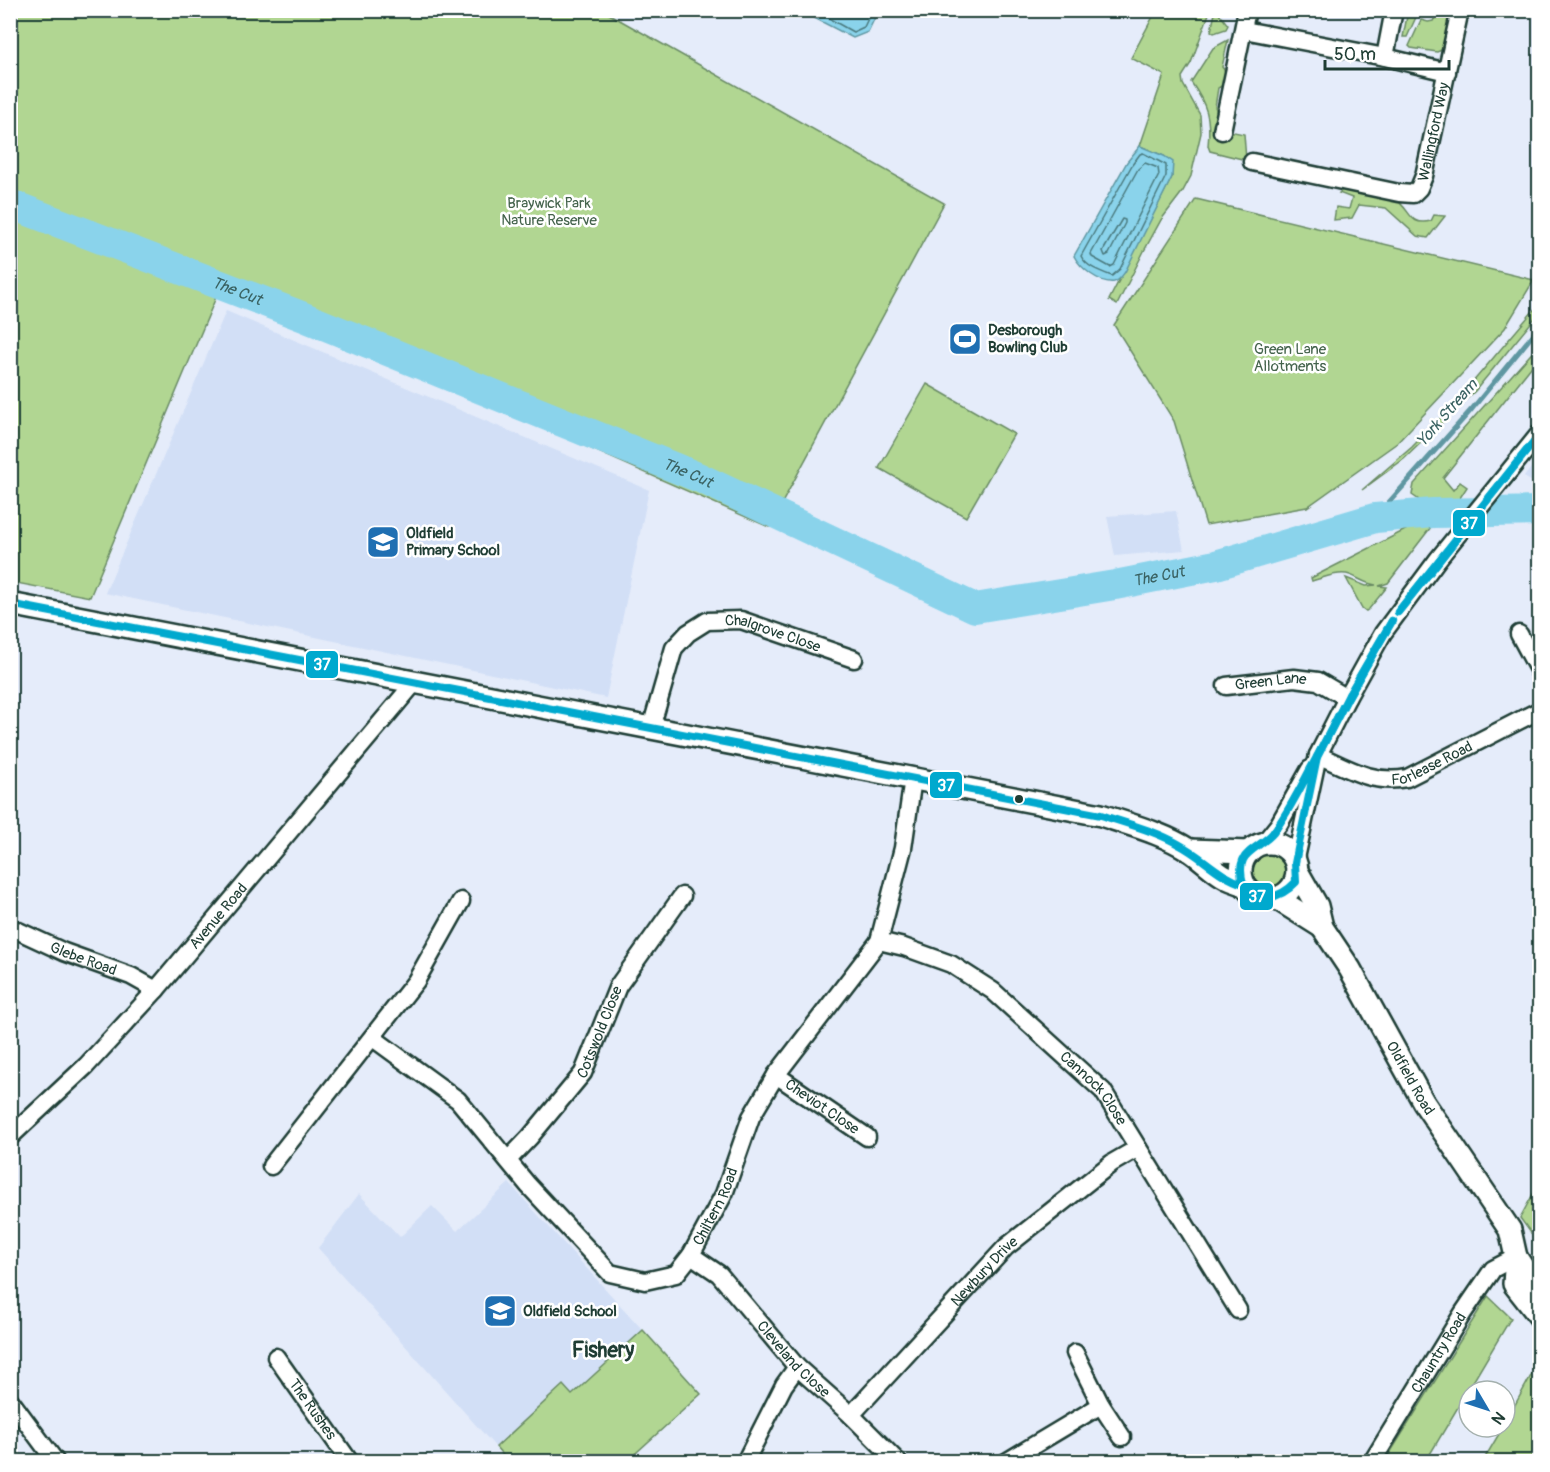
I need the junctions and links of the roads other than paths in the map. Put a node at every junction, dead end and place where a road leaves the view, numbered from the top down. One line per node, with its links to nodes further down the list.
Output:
1 (1247, 10): 4 (street)
2 (1394, 10): 5 (street)
3 (1460, 10): 6 (street, Wallingford Way)
4 (1244, 30): 5 (street); 7 (street)
5 (1385, 57): 6 (street)
6 (1447, 72): 8 (street, Wallingford Way)
7 (1222, 131)
8 (1252, 162)
9 (1536, 438): 16 (street)
10 (10, 604): 14 (main road)
11 (1519, 634): 13 (street)
12 (854, 659): 18 (street, Chalgrove Close)
13 (1539, 673)
14 (415, 682): 18 (main road); 31 (street, Avenue Road)
15 (1226, 686): 16 (street, Green Lane)
16 (1347, 698): 19 (street)
17 (1539, 710): 19 (street, Forlease Road)
18 (651, 728): 20 (main road)
19 (1318, 755): 21 (street); 23 (street)
20 (913, 778): 22 (main road); 30 (street, Chiltern Road)
21 (1256, 848): 22 (main road); 23 (main road); 24 (main road)
22 (1189, 850): 24 (main road)
23 (1296, 867): 26 (main road); 29 (main road, Oldfield Road)
24 (1244, 884): 26 (main road)
25 (682, 896): 37 (street, Cotswold Close)
26 (1276, 898): 29 (main road)
27 (460, 901): 32 (street)
28 (10, 927): 31 (street, Glebe Road)
29 (1322, 927): 40 (main road, Oldfield Road)
30 (879, 941): 33 (street, Chiltern Road); 36 (street, Cannock Close)
31 (156, 990): 34 (street, Avenue Road)
32 (373, 1038): 37 (street, Chiltern Road); 38 (street)
33 (776, 1075): 35 (street, Cheviot Close); 39 (street, Chiltern Road)
34 (10, 1137)
35 (867, 1137)
36 (1137, 1148): 42 (street, Cannock Close); 49 (street, Newbury Drive)
37 (508, 1160): 39 (street, Chiltern Road)
38 (271, 1166)
39 (691, 1255): 46 (street, Cleveland Close)
40 (1515, 1257): 41 (main road, Oldfield Road); 43 (main road, Oldfield Road); 56 (street, Chauntry Road)
41 (1539, 1294)
42 (1238, 1310)
43 (1539, 1317)
44 (1076, 1353): 48 (street)
45 (276, 1357): 52 (street, The Rushes)
46 (797, 1367): 49 (street, Cleveland Close); 53 (street)
47 (10, 1400): 51 (street)
48 (1101, 1406): 50 (street); 55 (street)
49 (851, 1415): 54 (street, Cleveland Close)
50 (1122, 1437)
51 (56, 1461)
52 (350, 1461)
53 (745, 1461)
54 (898, 1461)
55 (1006, 1461)
56 (1372, 1461)

